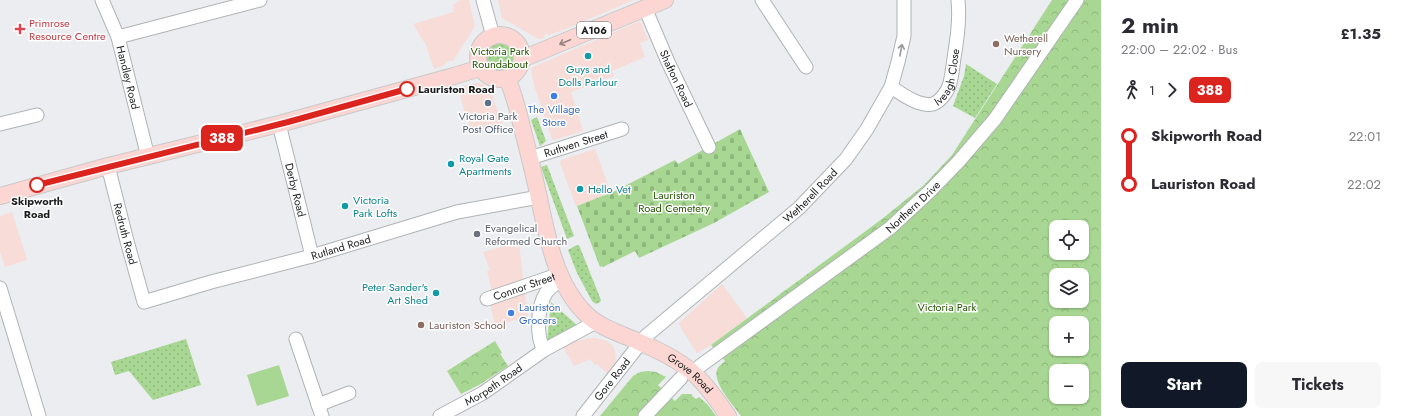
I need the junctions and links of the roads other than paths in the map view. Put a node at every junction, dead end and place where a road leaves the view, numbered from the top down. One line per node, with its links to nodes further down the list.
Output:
1 (102, 0): 11 (street, Handley Road)
2 (260, 0): 11 (street)
3 (483, 0): 10 (street)
4 (665, 0): 9 (main road, A106)
5 (762, 0): 13 (street)
6 (904, 0): 16 (street, Wetherell Road, one-way to 6)
7 (958, 0): 16 (street, Iveagh Close)
8 (1077, 0): 36 (street, Northern Drive)
9 (646, 8): 12 (main road, A106, one-way to 12); 21 (street, Shafton Road)
10 (493, 36): 12 (main road); 14 (main road)
11 (118, 37): 22 (street, Handley Road)
12 (522, 59): 15 (main road)
13 (806, 67)
14 (480, 68): 15 (main road); 19 (main road)
15 (507, 78): 23 (main road)
16 (891, 88): 34 (street, Wetherell Road)
17 (38, 115): 18 (street)
18 (0, 124)
19 (279, 124): 22 (main road); 27 (street, Derby Road)
20 (622, 129): 23 (street, Ruthven Street)
21 (709, 147)
22 (148, 157): 24 (main road)
23 (530, 158): 26 (main road)
24 (108, 166): 25 (main road); 31 (street, Redruth Road)
25 (0, 196)
26 (539, 197): 27 (street, Rutland Road); 28 (main road)
27 (312, 256): 31 (street, Rutland Road)
28 (561, 277): 30 (street, Connor Street); 32 (main road); 35 (street)
29 (0, 288): 40 (street)
30 (487, 299)
31 (144, 302)
32 (596, 322): 34 (main road); 35 (street, Morpeth Road)
33 (296, 339): 39 (street)
34 (640, 342): 42 (street, Gore Road); 44 (main road, Grove Road)
35 (544, 350): 41 (street, Morpeth Road)
36 (700, 366)
37 (682, 378): 43 (street)
38 (349, 393): 39 (street)
39 (320, 410)
40 (39, 416)
41 (440, 416)
42 (583, 416)
43 (645, 416)
44 (728, 416)

